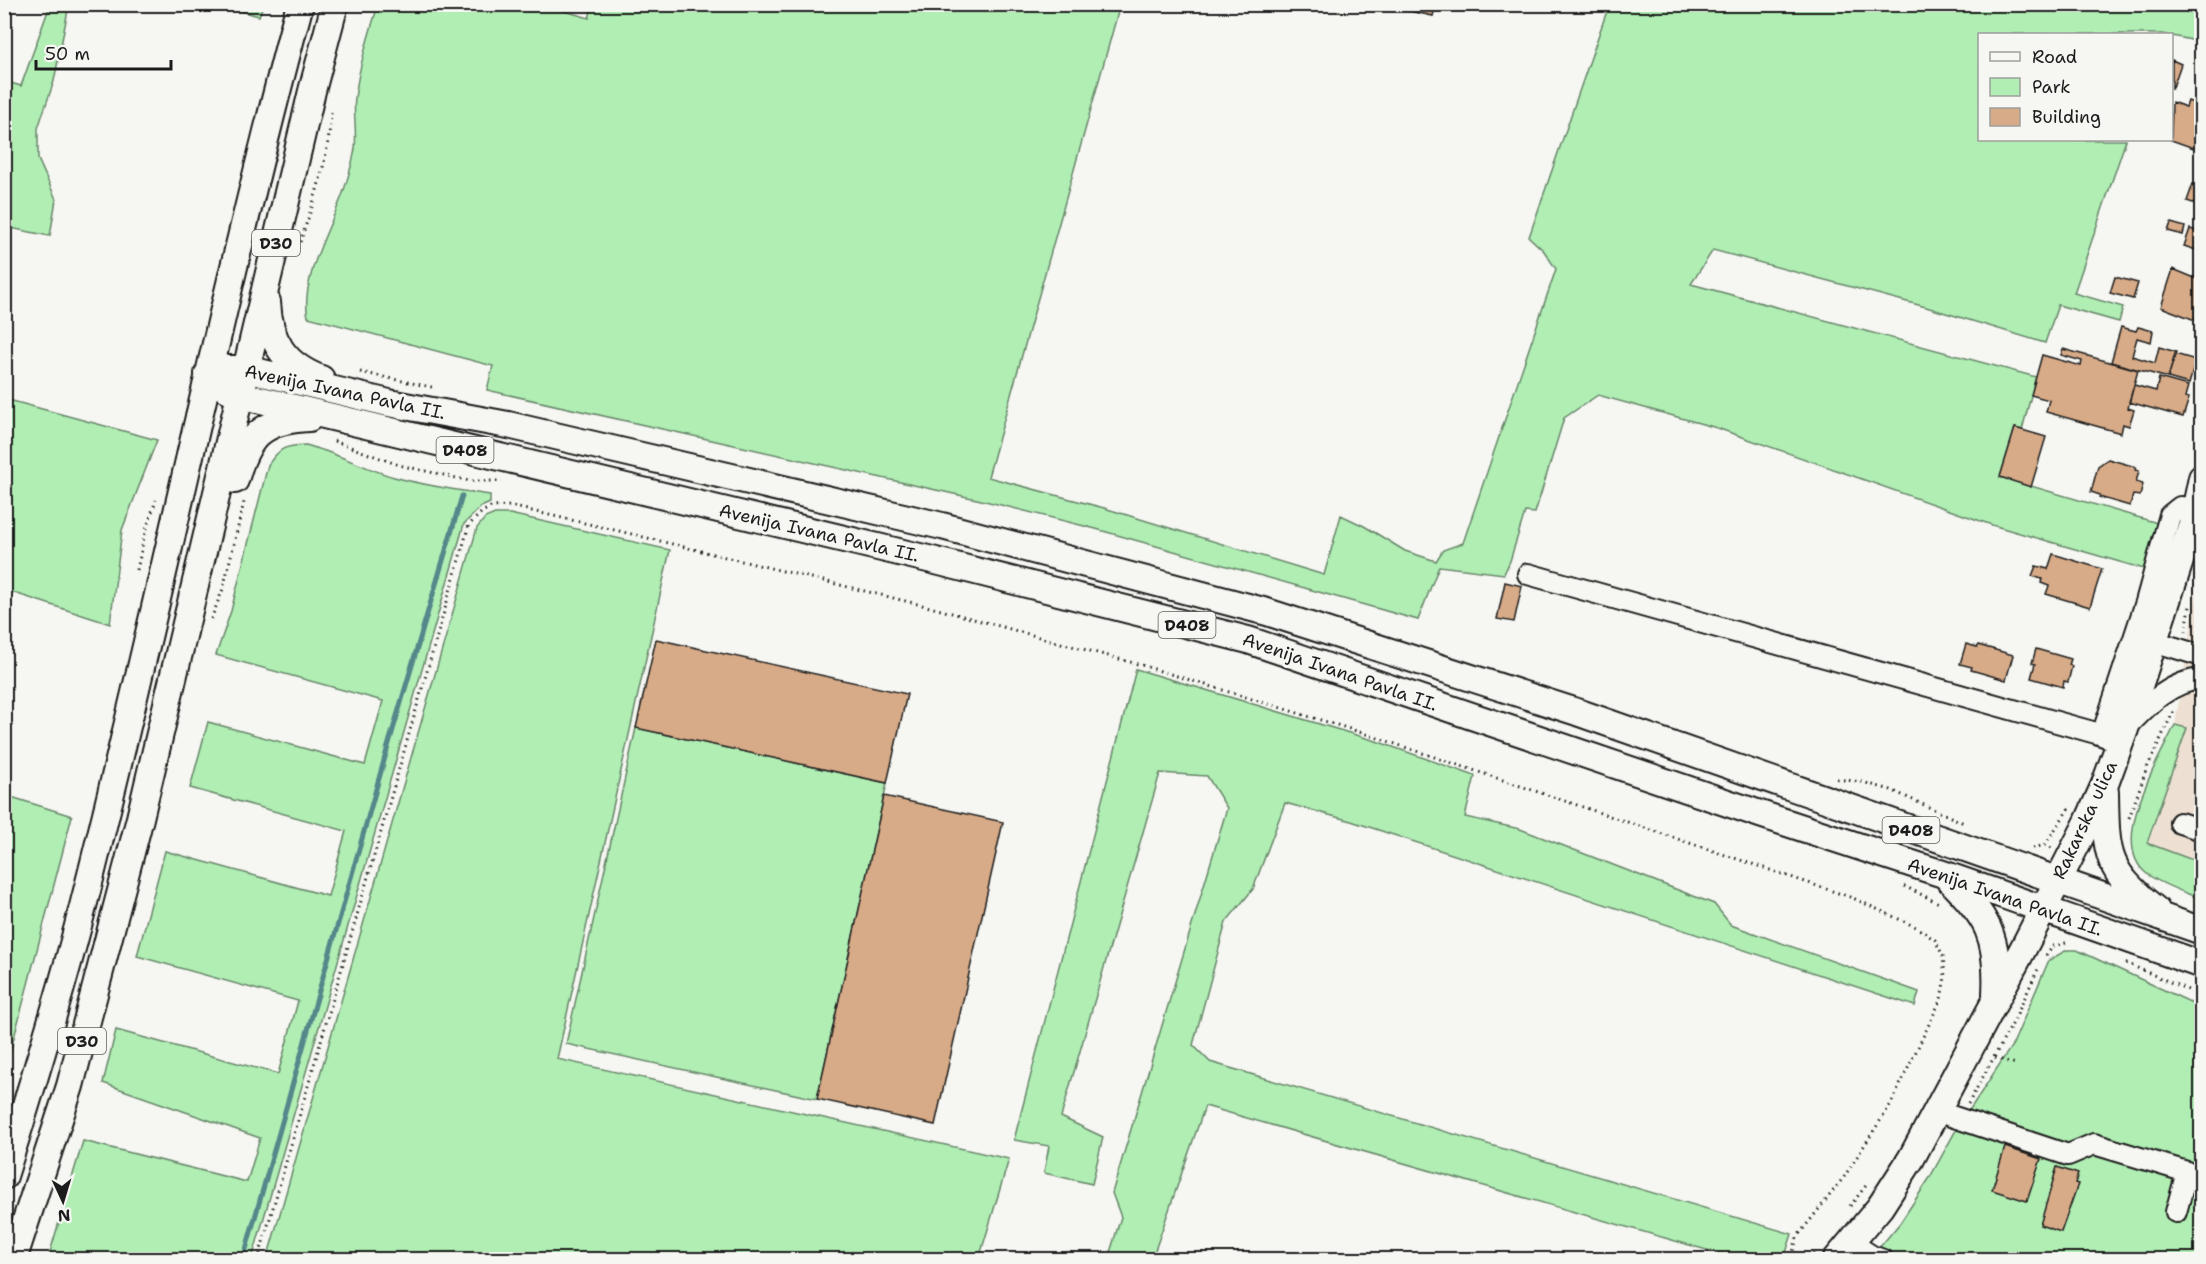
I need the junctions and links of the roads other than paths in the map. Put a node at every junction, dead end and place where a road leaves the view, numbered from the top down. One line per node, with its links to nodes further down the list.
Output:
1 (300, 4): 5 (main road, D30)
2 (335, 4): 3 (main road, D30)
3 (266, 285): 4 (main road, D30); 7 (main road)
4 (246, 369): 5 (main road, Avenija Ivana Pavla II. / D408); 6 (main road, D30); 7 (main road, Avenija Ivana Pavla II. / D408)
5 (208, 374): 6 (main road, Avenija Ivana Pavla II. / D408); 28 (main road, D30)
6 (240, 395): 8 (main road, Avenija Ivana Pavla II. / D408); 11 (main road, D30)
7 (389, 403): 21 (main road, Avenija Ivana Pavla II. / D408)
8 (330, 429): 11 (main road); 20 (main road, Avenija Ivana Pavla II. / D408)
9 (2202, 478): 10 (main road, Rakarska ulica)
10 (2196, 509): 13 (main road, Rakarska ulica); 16 (lane)
11 (213, 513): 31 (main road, D30)
12 (1528, 574): 16 (lane)
13 (2153, 641): 14 (lane); 16 (main road, Rakarska ulica)
14 (2202, 656)
15 (2202, 679): 16 (lane)
16 (2116, 736): 17 (main road, Rakarska ulica)
17 (2105, 784): 21 (main road, Rakarska ulica); 23 (main road)
18 (2180, 823): 19 (lane)
19 (2202, 830)
20 (1943, 874): 22 (main road, Avenija Ivana Pavla II. / D408); 26 (main road)
21 (2058, 881): 22 (main road, Rakarska ulica); 23 (main road, Avenija Ivana Pavla II. / D408)
22 (2043, 909): 25 (main road, Avenija Ivana Pavla II. / D408); 26 (main road, Rakarska ulica)
23 (2168, 920): 24 (main road, Avenija Ivana Pavla II. / D408)
24 (2202, 931)
25 (2202, 965)
26 (1996, 999): 27 (main road, Rakarska ulica)
27 (1936, 1111): 29 (lane); 30 (main road, Rakarska ulica)
28 (4, 1176)
29 (2176, 1212)
30 (1834, 1251): 32 (lane)
31 (13, 1260)
32 (1883, 1260)

